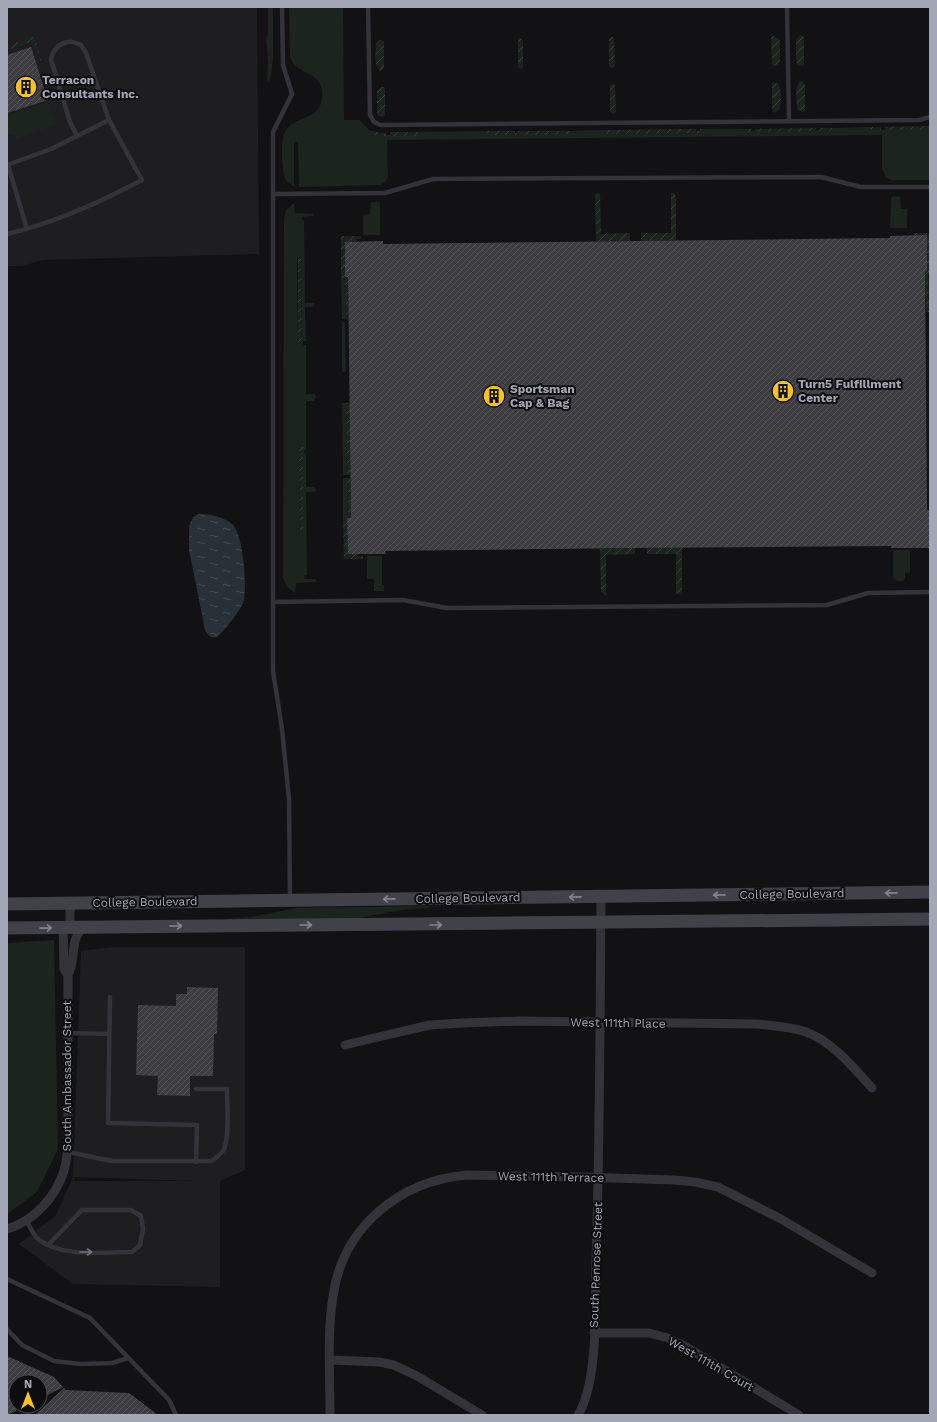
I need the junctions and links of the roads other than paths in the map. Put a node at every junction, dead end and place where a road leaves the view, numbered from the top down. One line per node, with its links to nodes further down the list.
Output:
1 (282, 7): 10 (lane)
2 (368, 7): 6 (lane)
3 (787, 7): 6 (lane)
4 (930, 117): 6 (lane)
5 (109, 120): 7 (lane); 7 (lane); 11 (lane)
6 (789, 121)
7 (77, 136): 8 (lane)
8 (7, 165): 11 (lane)
9 (930, 187): 10 (lane)
10 (273, 194): 14 (lane)
11 (27, 230): 12 (lane)
12 (7, 234)
13 (930, 592): 14 (lane)
14 (273, 602): 17 (lane)
15 (930, 892): 16 (main road, College Boulevard, one-way to 16)
16 (601, 896): 17 (main road, College Boulevard, one-way to 17); 21 (street, South Penrose Street)
17 (290, 900): 18 (main road, College Boulevard)
18 (70, 903): 19 (main road, College Boulevard); 22 (street, South Ambassador Street)
19 (7, 904)
20 (930, 919): 21 (main road, College Boulevard)
21 (601, 923): 23 (main road, College Boulevard, one-way to 21); 27 (street, South Penrose Street)
22 (67, 927): 23 (main road, College Boulevard); 24 (main road, College Boulevard, one-way to 22); 25 (street, South Ambassador Street)
23 (85, 927): 25 (street, South Ambassador Street)
24 (7, 928)
25 (68, 975): 28 (street, South Ambassador Street)
26 (110, 997): 29 (lane)
27 (600, 1023): 30 (street, West 111th Place); 31 (street, West 111th Place); 35 (street, South Penrose Street)
28 (68, 1033): 29 (lane); 33 (street, South Ambassador Street)
29 (109, 1034): 34 (lane)
30 (345, 1046)
31 (872, 1088)
32 (196, 1089): 34 (lane)
33 (68, 1152): 34 (lane); 36 (street, South Ambassador Street)
34 (196, 1162)
35 (598, 1177): 39 (street, West 111th Terrace); 42 (street, South Penrose Street); 44 (street, West 111th Terrace)
36 (26, 1220): 37 (street, South Ambassador Street); 38 (lane)
37 (10, 1228)
38 (48, 1245): 38 (lane, one-way to 38)
39 (872, 1273)
40 (7, 1279): 43 (lane)
41 (7, 1329): 43 (lane)
42 (594, 1333): 48 (street, South Penrose Street); 49 (street, West 111th Court)
43 (128, 1358): 45 (lane)
44 (330, 1360): 46 (street, West 111th Terrace); 47 (street)
45 (176, 1415)
46 (330, 1415)
47 (482, 1415)
48 (578, 1415)
49 (798, 1415)

